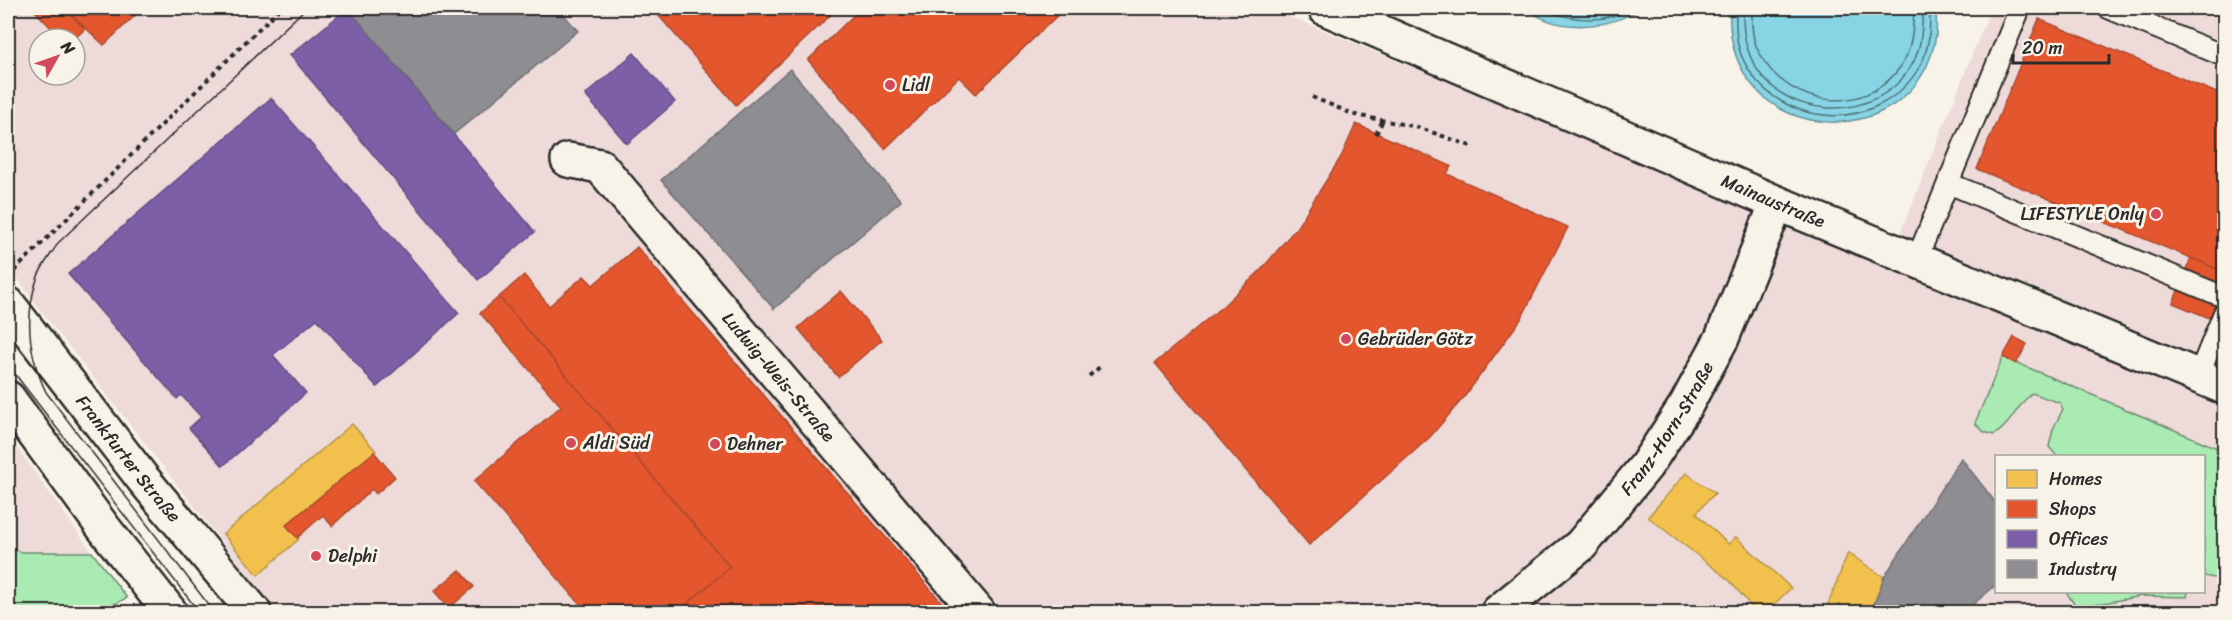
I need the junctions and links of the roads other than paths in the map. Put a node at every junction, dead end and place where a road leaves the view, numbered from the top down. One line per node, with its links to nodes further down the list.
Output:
1 (1325, 8): 7 (street, Mainaustraße)
2 (2020, 8): 6 (lane)
3 (2108, 8): 4 (lane)
4 (2224, 56)
5 (568, 160): 16 (street, Ludwig-Weis-Straße)
6 (1948, 183): 8 (lane); 9 (lane)
7 (1777, 203): 8 (street, Mainaustraße); 17 (street, Franz-Horn-Straße)
8 (1916, 261): 12 (street, Mainaustraße)
9 (2224, 297)
10 (8, 304): 15 (street, Frankfurter Straße)
11 (2224, 313): 12 (lane)
12 (2211, 382)
13 (8, 398): 14 (street)
14 (170, 612)
15 (254, 612)
16 (978, 612)
17 (1498, 612)

